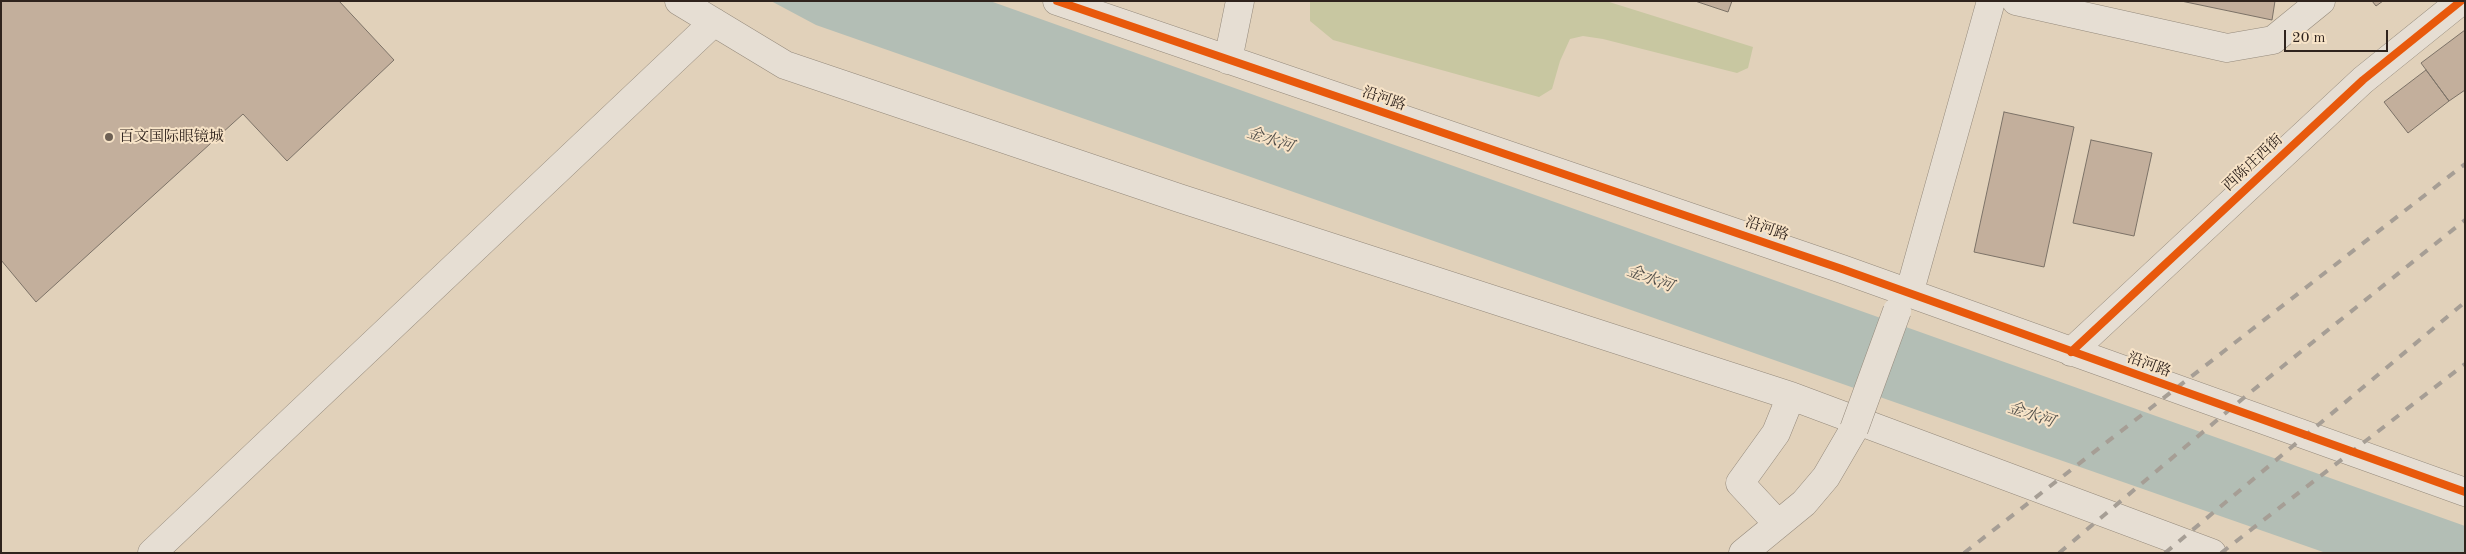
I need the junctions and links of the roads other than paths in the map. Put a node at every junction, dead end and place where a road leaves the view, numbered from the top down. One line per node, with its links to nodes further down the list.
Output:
1 (679, 1): 9 (street)
2 (1057, 1): 8 (street, 沿河路)
3 (1240, 1): 10 (street)
4 (1991, 1): 11 (street)
5 (2016, 1): 6 (street)
6 (2322, 1)
7 (2461, 1): 12 (street, 西陈庄西街)
8 (1113, 10): 10 (street, 沿河路)
9 (714, 22): 13 (street); 16 (street)
10 (1228, 60): 11 (street, 沿河路)
11 (1903, 299): 12 (street, 沿河路); 15 (street, bridge)
12 (2071, 352): 14 (street, 沿河路)
13 (1791, 396): 15 (street); 18 (street)
14 (2465, 492)
15 (1778, 524): 17 (street)
16 (152, 553)
17 (1743, 553)
18 (2212, 553)

